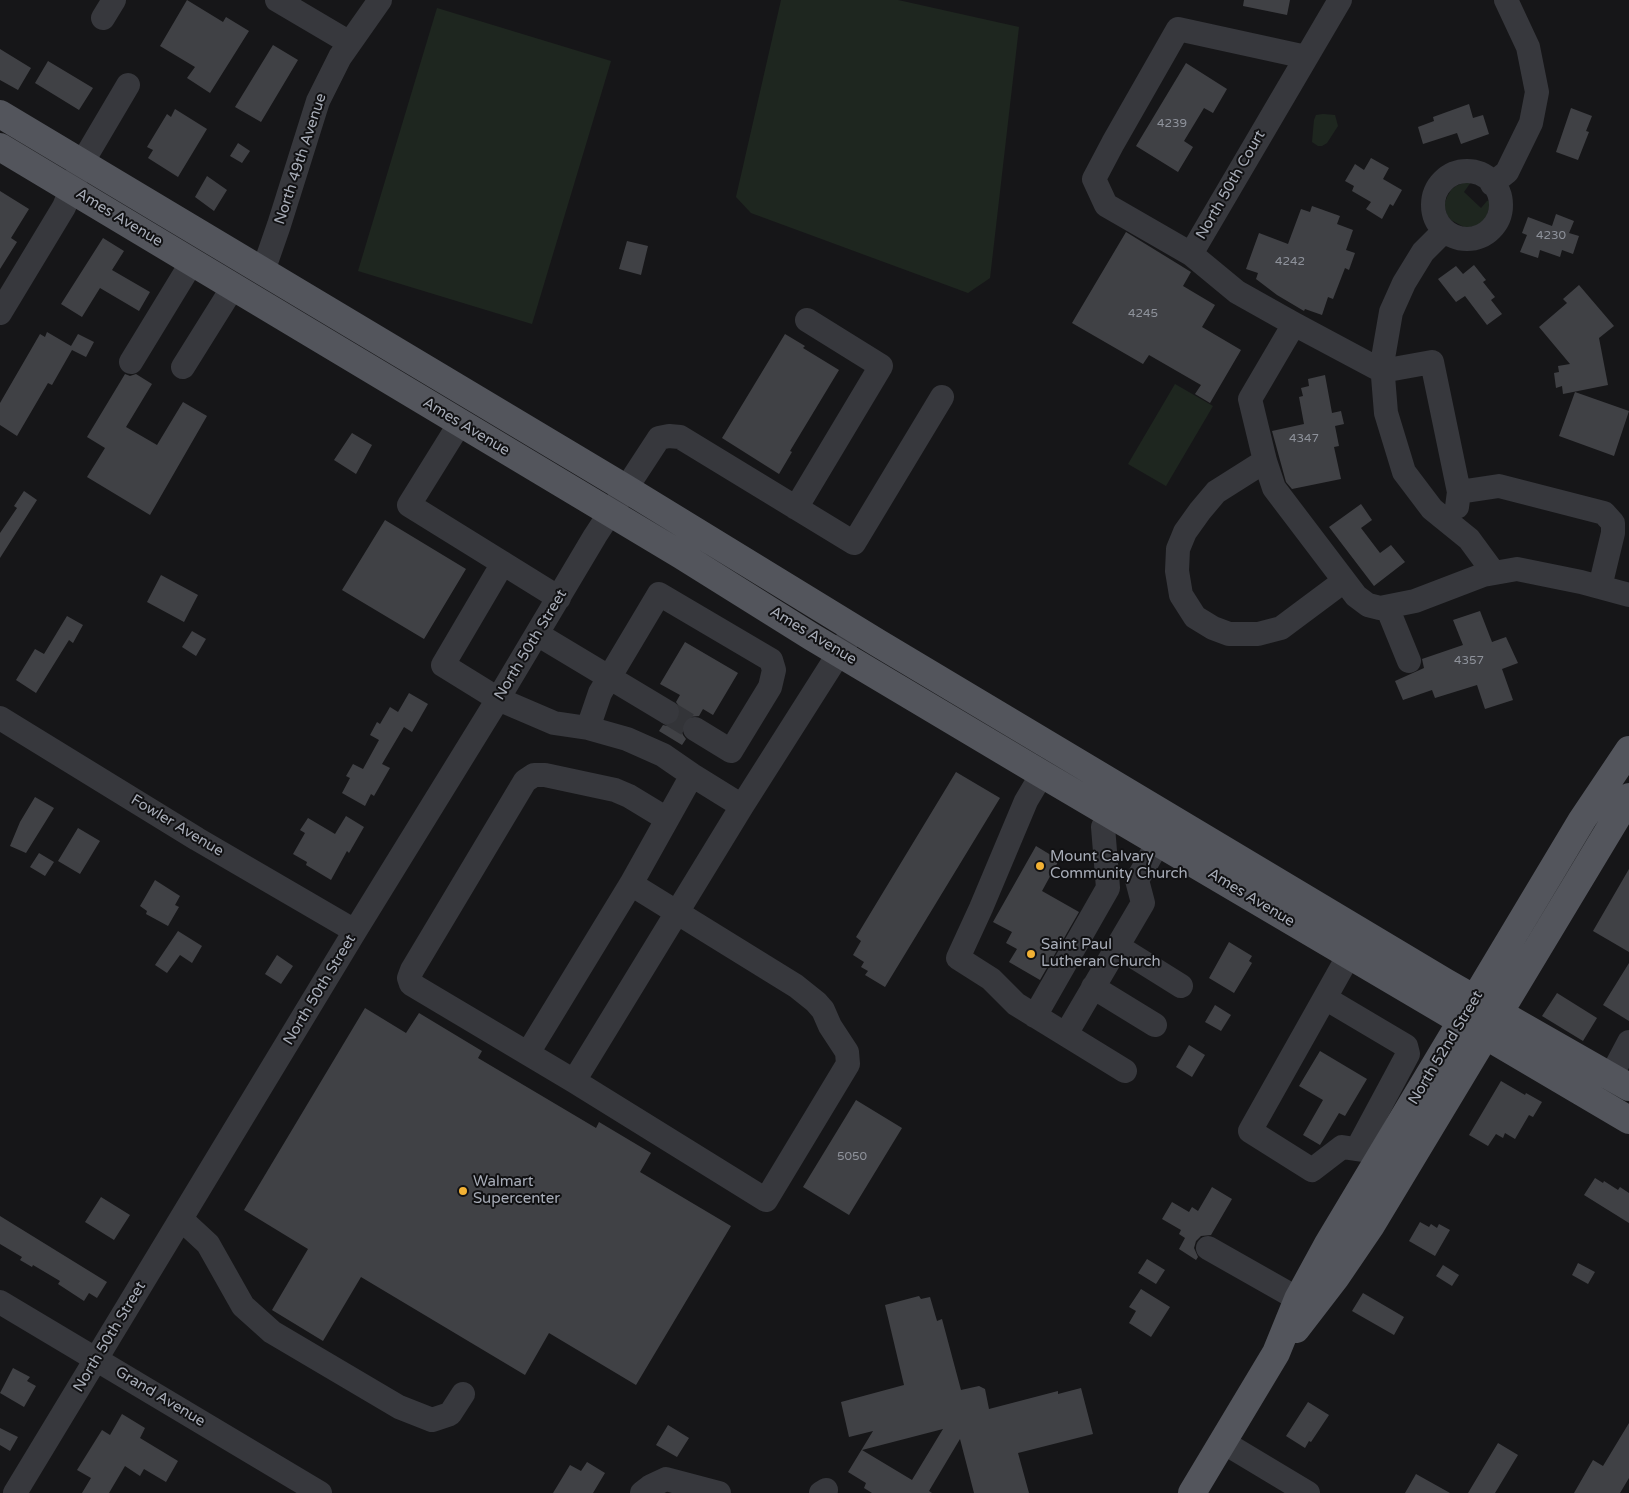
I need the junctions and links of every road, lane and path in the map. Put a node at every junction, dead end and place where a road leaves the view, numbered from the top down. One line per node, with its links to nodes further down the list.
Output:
1 (277, 0): 5 (street)
2 (380, 0): 5 (street, North 49th Avenue)
3 (1340, 0): 6 (street, North 50th Court)
4 (1506, 0): 11 (street)
5 (350, 43): 16 (street, North 49th Avenue)
6 (1306, 57): 14 (street, North 50th Court); 14 (street)
7 (128, 85): 10 (street)
8 (0, 114): 10 (main road, Ames Avenue)
9 (0, 147): 12 (main road, Ames Avenue)
10 (82, 163): 12 (street); 16 (main road, Ames Avenue)
11 (1492, 184): 13 (street); 13 (street)
12 (70, 189): 15 (main road, Ames Avenue); 18 (street)
13 (1444, 231): 23 (street)
14 (1191, 254): 20 (street, North 50th Court)
15 (192, 262): 17 (main road, Ames Avenue); 21 (street)
16 (263, 271): 27 (main road, Ames Avenue)
17 (233, 287): 22 (street); 25 (main road, Ames Avenue)
18 (0, 313)
19 (807, 320): 29 (street)
20 (1294, 324): 23 (street, North 50th Court); 26 (street)
21 (131, 362)
22 (182, 367)
23 (1382, 371): 28 (street); 31 (street)
24 (942, 397): 29 (street)
25 (460, 423): 30 (main road, Ames Avenue); 32 (street)
26 (1265, 461): 34 (street); 34 (street)
27 (625, 488): 29 (street, North 50th Street); 30 (street, North 50th Street); 39 (main road, Ames Avenue)
28 (1459, 492): 31 (street); 35 (street)
29 (796, 508)
30 (610, 513): 37 (street, North 50th Street); 41 (main road, Ames Avenue)
31 (1454, 527): 33 (street)
32 (503, 563): 37 (street); 44 (street)
33 (1494, 573): 35 (street); 38 (street)
34 (1344, 581): 38 (street)
35 (1600, 587): 36 (street)
36 (1629, 595)
37 (559, 598): 40 (street, North 50th Street)
38 (1387, 607): 42 (street)
39 (855, 628): 41 (street); 54 (main road, Ames Avenue)
40 (537, 634): 43 (street); 44 (street, North 50th Street)
41 (840, 653): 50 (main road, Ames Avenue); 53 (street)
42 (1409, 661)
43 (609, 677): 45 (street); 47 (street); 48 (street)
44 (498, 699): 47 (street); 62 (street, North 50th Street)
45 (667, 712)
46 (0, 718): 62 (street, Fowler Avenue)
47 (588, 728): 51 (street)
48 (695, 729)
49 (1629, 750): 68 (main road, North 52nd Street)
50 (1042, 774): 55 (main road, Ames Avenue); 70 (street)
51 (692, 775): 53 (street); 56 (street)
52 (1629, 797): 69 (main road, North 52nd Street)
53 (742, 806): 61 (street)
54 (1157, 810): 57 (street); 68 (main road, Ames Avenue)
55 (1110, 814): 57 (main road, Ames Avenue); 58 (street)
56 (667, 819): 60 (street); 76 (street)
57 (1150, 838): 59 (street); 64 (main road, Ames Avenue)
58 (1107, 862): 59 (street); 70 (street)
59 (1137, 880): 63 (street)
60 (631, 884): 61 (street); 76 (street)
61 (678, 913): 78 (street); 78 (street)
62 (355, 931): 83 (street, North 50th Street)
63 (1117, 946): 65 (street); 66 (street)
64 (1349, 956): 67 (street); 71 (main road, Ames Avenue)
65 (1181, 986)
66 (1093, 987): 72 (street); 73 (street)
67 (1325, 998): 81 (street); 81 (street)
68 (1476, 999): 69 (main road, Ames Avenue); 71 (main road, North 52nd Street)
69 (1500, 1013): 74 (main road, North 52nd Street); 79 (main road, Ames Avenue)
70 (1035, 1016): 73 (street)
71 (1462, 1022): 74 (main road, Ames Avenue); 81 (main road, North 52nd Street)
72 (1155, 1025)
73 (1066, 1034): 77 (street)
74 (1486, 1036): 80 (main road, Ames Avenue); 82 (main road, North 52nd Street)
75 (1629, 1042): 79 (street)
76 (528, 1053): 78 (street)
77 (1125, 1070)
78 (574, 1081)
79 (1620, 1082)
80 (1629, 1120)
81 (1370, 1151): 82 (street); 85 (main road, North 52nd Street)
82 (1406, 1167): 87 (main road, North 52nd Street)
83 (182, 1220): 88 (street, North 50th Street); 89 (street)
84 (1208, 1248): 85 (street)
85 (1298, 1299): 87 (main road, North 52nd Street)
86 (0, 1302): 88 (street, Grand Avenue)
87 (1276, 1353): 90 (main road, North 52nd Street)
88 (97, 1359): 91 (street, Grand Avenue); 92 (street, North 50th Street)
89 (463, 1394)
90 (1223, 1442): 95 (main road, North 52nd Street); 96 (street)
91 (306, 1489)
92 (15, 1493)
93 (642, 1493): 94 (street)
94 (719, 1493)
95 (1192, 1493)
96 (1308, 1493)

